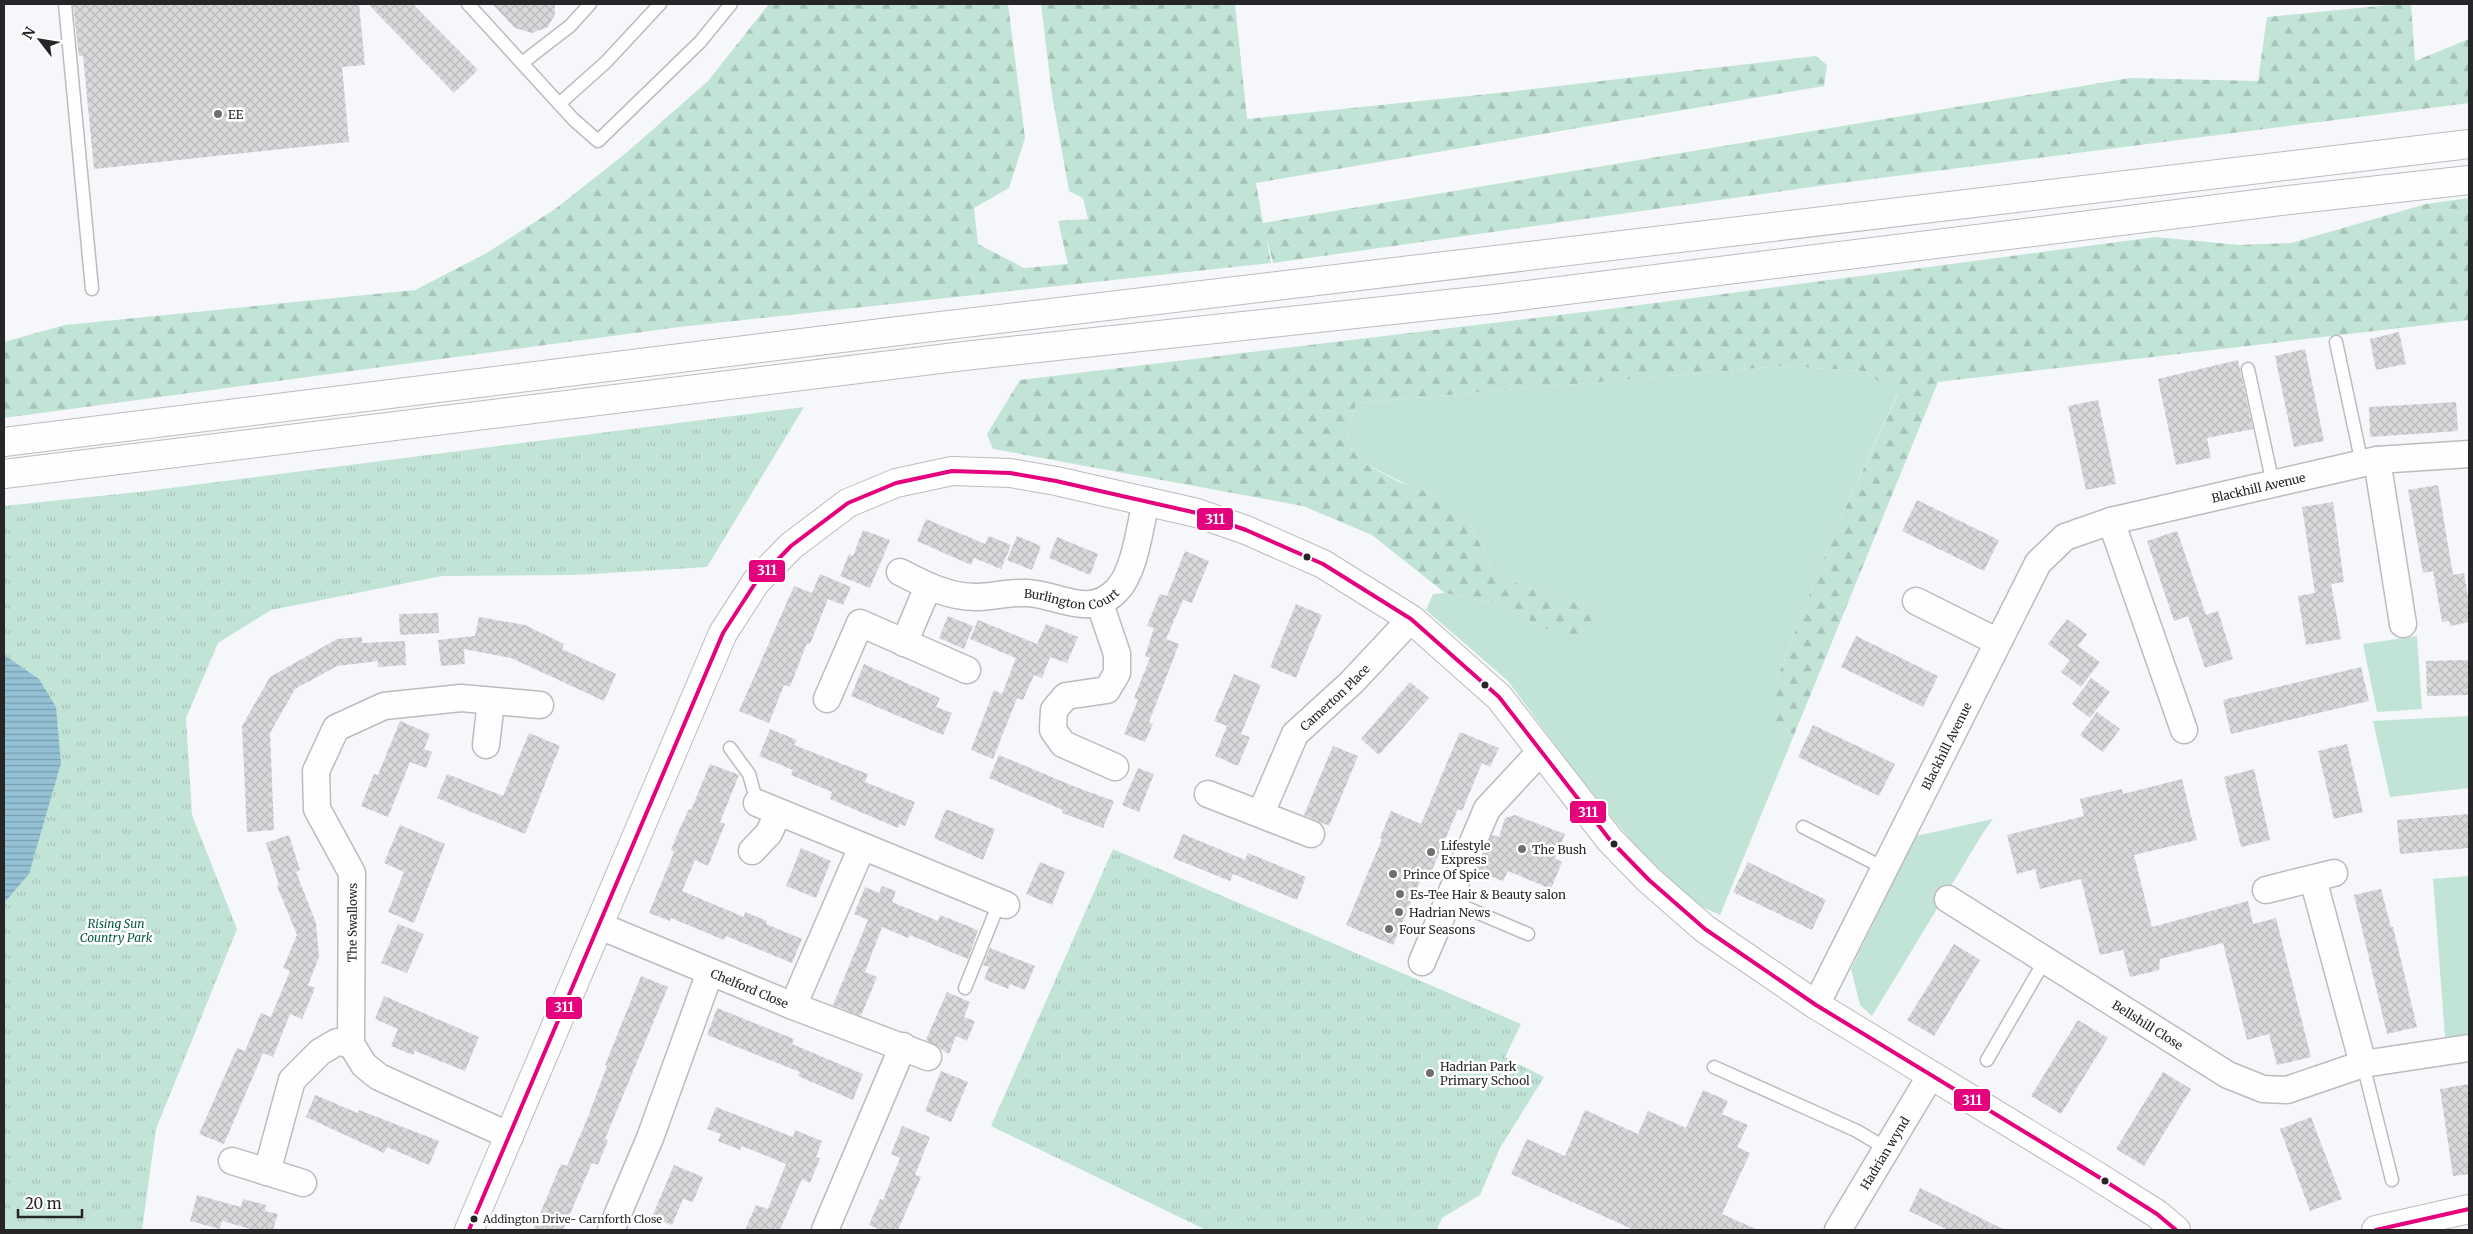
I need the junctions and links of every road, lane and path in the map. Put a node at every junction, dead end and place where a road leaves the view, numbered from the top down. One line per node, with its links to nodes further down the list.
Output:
1 (65, 4): 10 (lane)
2 (468, 4): 6 (lane)
3 (660, 4): 7 (lane)
4 (731, 4): 7 (lane)
5 (583, 6): 6 (lane)
6 (522, 63): 7 (lane)
7 (559, 104)
8 (2469, 144): 13 (main road)
9 (2469, 180): 16 (main road)
10 (92, 289)
11 (2336, 342): 15 (lane)
12 (2248, 369): 17 (lane)
13 (4, 442)
14 (2469, 454): 15 (street, Blackhill Avenue)
15 (2369, 462): 17 (street, Blackhill Avenue); 25 (street)
16 (4, 474)
17 (2273, 484): 19 (street, Blackhill Avenue)
18 (1146, 501): 23 (street, Burlington Court); 24 (main road); 49 (main road)
19 (2111, 521): 26 (street, Blackhill Avenue); 32 (street)
20 (900, 572): 21 (street, Burlington Court)
21 (928, 587): 23 (street, Burlington Court); 27 (street)
22 (1916, 601): 26 (street)
23 (1100, 604): 36 (street)
24 (1411, 619): 35 (main road); 39 (street, Camerton Place)
25 (2403, 624)
26 (1998, 642): 44 (street, Blackhill Avenue)
27 (904, 643): 28 (street); 29 (street)
28 (967, 670)
29 (827, 699)
30 (491, 701): 31 (street, The Swallows); 33 (street); 57 (street, The Swallows)
31 (540, 705)
32 (2184, 730)
33 (486, 745)
34 (730, 748): 38 (lane)
35 (1542, 751): 46 (street); 55 (main road)
36 (1115, 767)
37 (1208, 794): 39 (street)
38 (768, 808): 42 (street); 43 (street)
39 (1261, 814): 41 (street)
40 (1804, 827): 44 (lane)
41 (1311, 834)
42 (862, 847): 48 (street); 56 (street)
43 (752, 851)
44 (1884, 868): 55 (street, Blackhill Avenue)
45 (2266, 890): 62 (street)
46 (1448, 900): 50 (lane); 52 (street)
47 (1948, 900): 51 (street, Bellshill Close)
48 (1002, 904): 54 (lane)
49 (600, 926): 53 (street, Chelford Close); 65 (main road)
50 (1528, 934)
51 (2045, 960): 61 (lane); 62 (street, Bellshill Close)
52 (1422, 962)
53 (710, 972): 56 (street, Chelford Close); 73 (street)
54 (964, 988)
55 (1816, 1005): 64 (main road)
56 (793, 1006): 58 (street, Chelford Close)
57 (351, 1044): 65 (street); 68 (street)
58 (903, 1046): 60 (street, Chelford Close); 74 (street)
59 (2469, 1048): 62 (street, Bellshill Close)
60 (928, 1057)
61 (1987, 1060)
62 (2363, 1064): 69 (lane)
63 (1714, 1067): 66 (lane)
64 (1931, 1075): 66 (street, Hadrian wynd); 76 (main road)
65 (510, 1136): 72 (main road)
66 (1887, 1149): 75 (street, Hadrian wynd)
67 (232, 1161): 68 (street)
68 (267, 1172): 70 (street)
69 (2392, 1180)
70 (303, 1183)
71 (2469, 1210): 77 (main road)
72 (469, 1230)
73 (611, 1230)
74 (825, 1230)
75 (1838, 1230)
76 (2176, 1230)
77 (2376, 1230)

